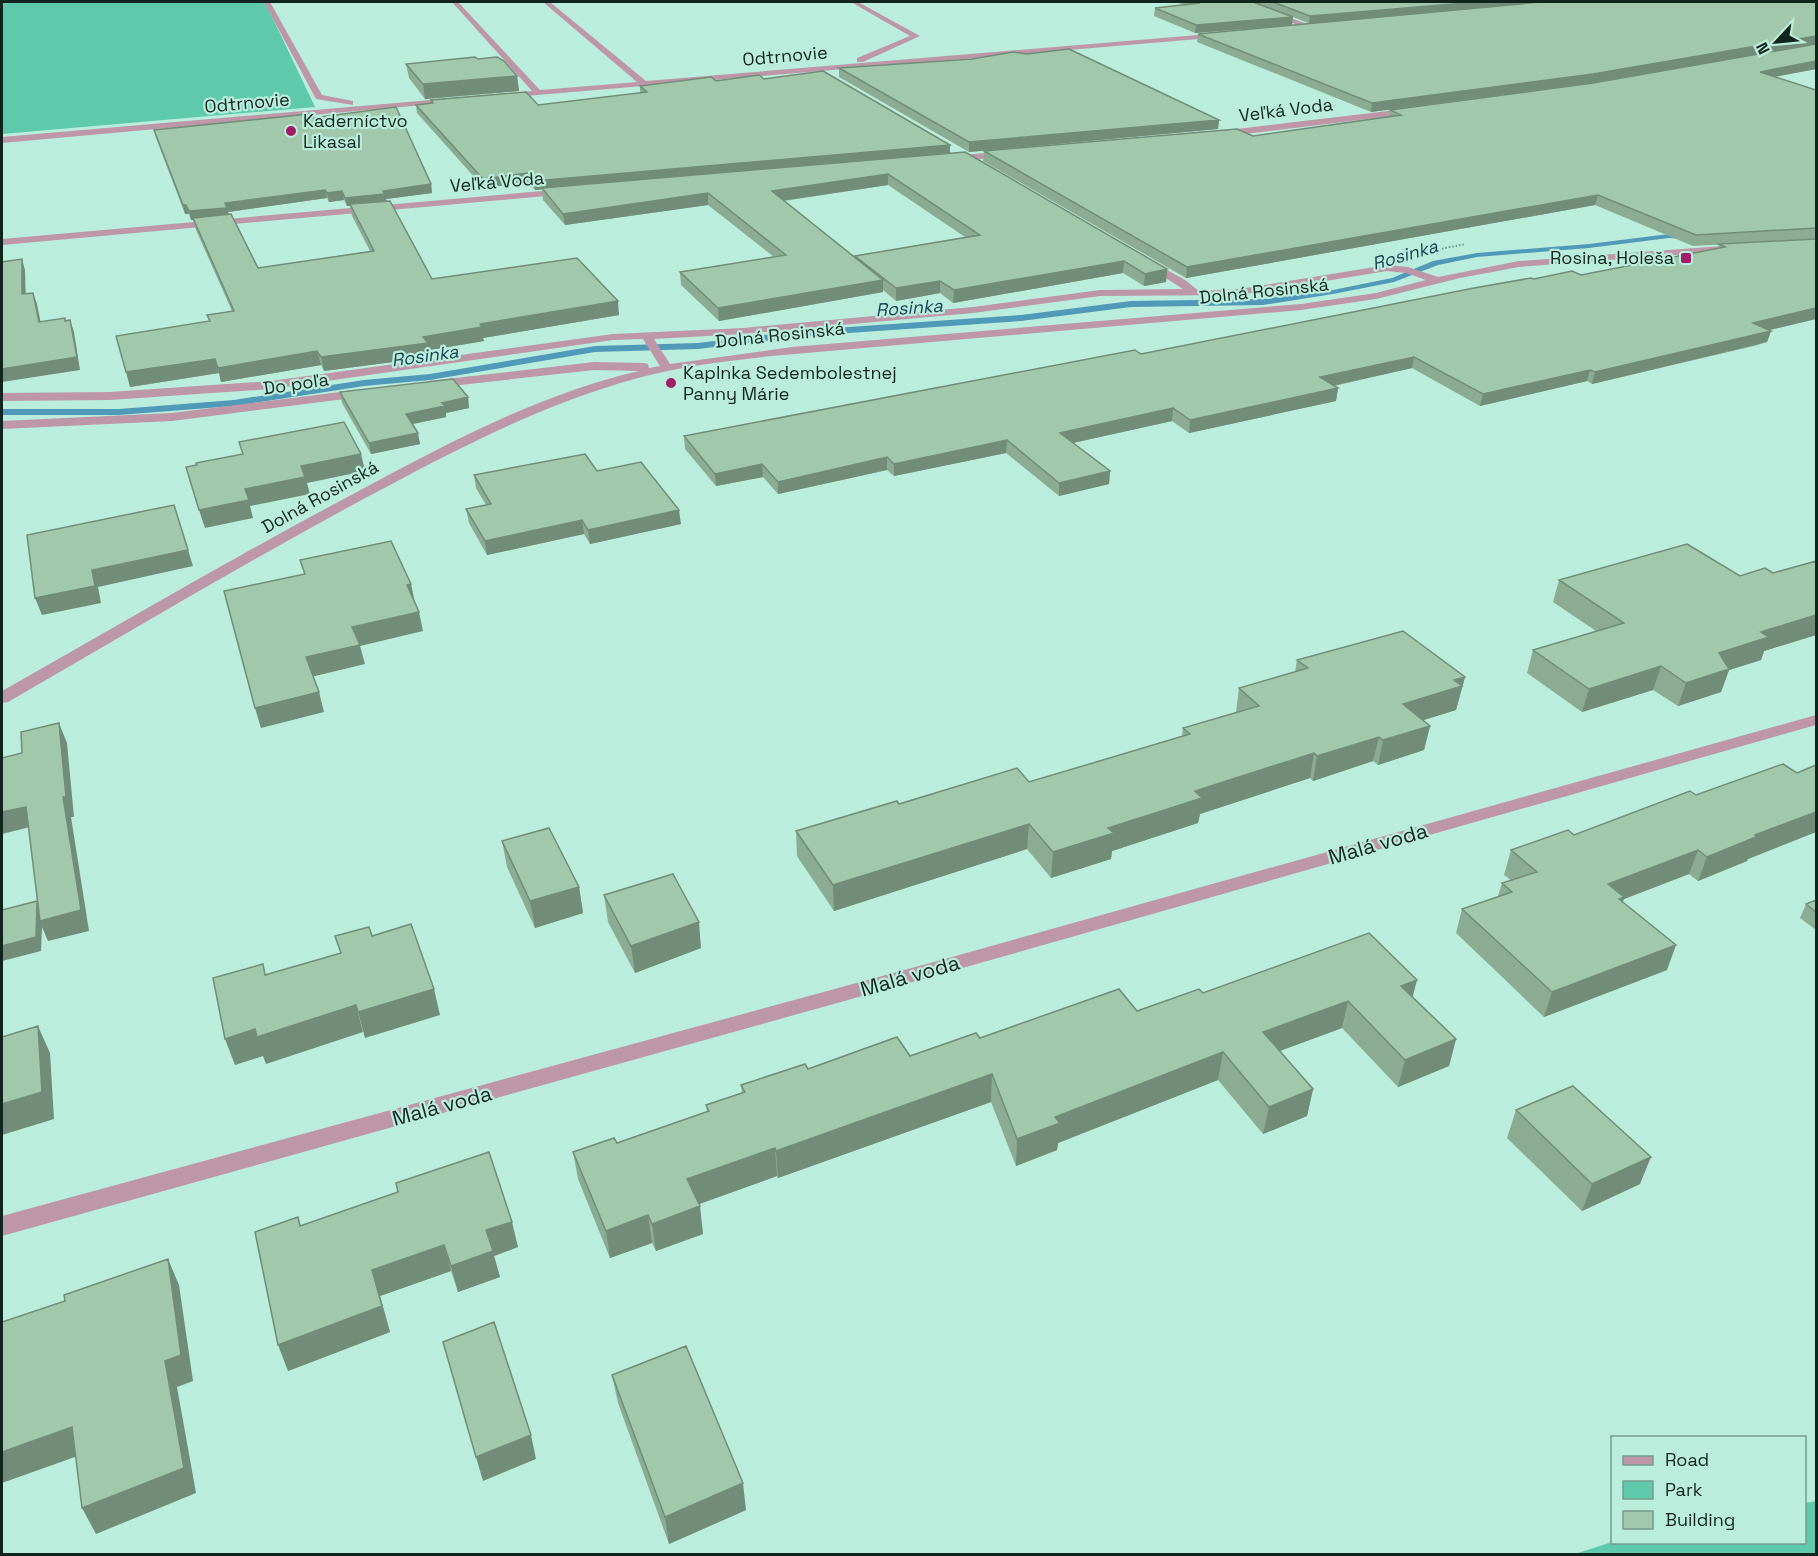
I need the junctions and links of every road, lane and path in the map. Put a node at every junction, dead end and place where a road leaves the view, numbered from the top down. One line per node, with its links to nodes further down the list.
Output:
1 (267, 2): 17 (street)
2 (455, 2): 14 (street)
3 (546, 2): 13 (street)
4 (854, 2): 10 (street)
5 (1243, 2): 7 (street)
6 (1321, 26): 7 (street)
7 (1311, 27): 8 (street)
8 (1288, 29)
9 (1229, 34): 10 (street, Odtrnovie)
10 (844, 66): 11 (street, Odtrnovie)
11 (816, 69): 12 (street); 13 (street, Odtrnovie)
12 (836, 81)
13 (644, 84): 14 (street, Odtrnovie)
14 (538, 93): 15 (street, Odtrnovie)
15 (492, 97)
16 (468, 99): 17 (street, Odtrnovie)
17 (375, 107): 20 (street, Odtrnovie)
18 (1419, 110): 19 (street, Veľká Voda)
19 (1212, 135)
20 (2, 140)
21 (948, 146): 23 (street)
22 (1015, 153): 23 (street)
23 (968, 158): 24 (street); 25 (street)
24 (944, 160)
25 (988, 170)
26 (577, 191): 27 (street, Veľká Voda)
27 (2, 242)
28 (1746, 248): 30 (street, Dolná Rosinská)
29 (1140, 258): 31 (street)
30 (1438, 280): 31 (street, Dolná Rosinská); 31 (street)
31 (1202, 304): 32 (street); 33 (street, Dolná Rosinská)
32 (650, 342): 33 (street); 36 (street)
33 (667, 368): 34 (street); 38 (street, Dolná Rosinská)
34 (424, 386)
35 (380, 391): 37 (street, Do poľa)
36 (2, 398)
37 (2, 425)
38 (2, 698)
39 (1816, 720): 40 (street, Malá voda)
40 (2, 1226)

